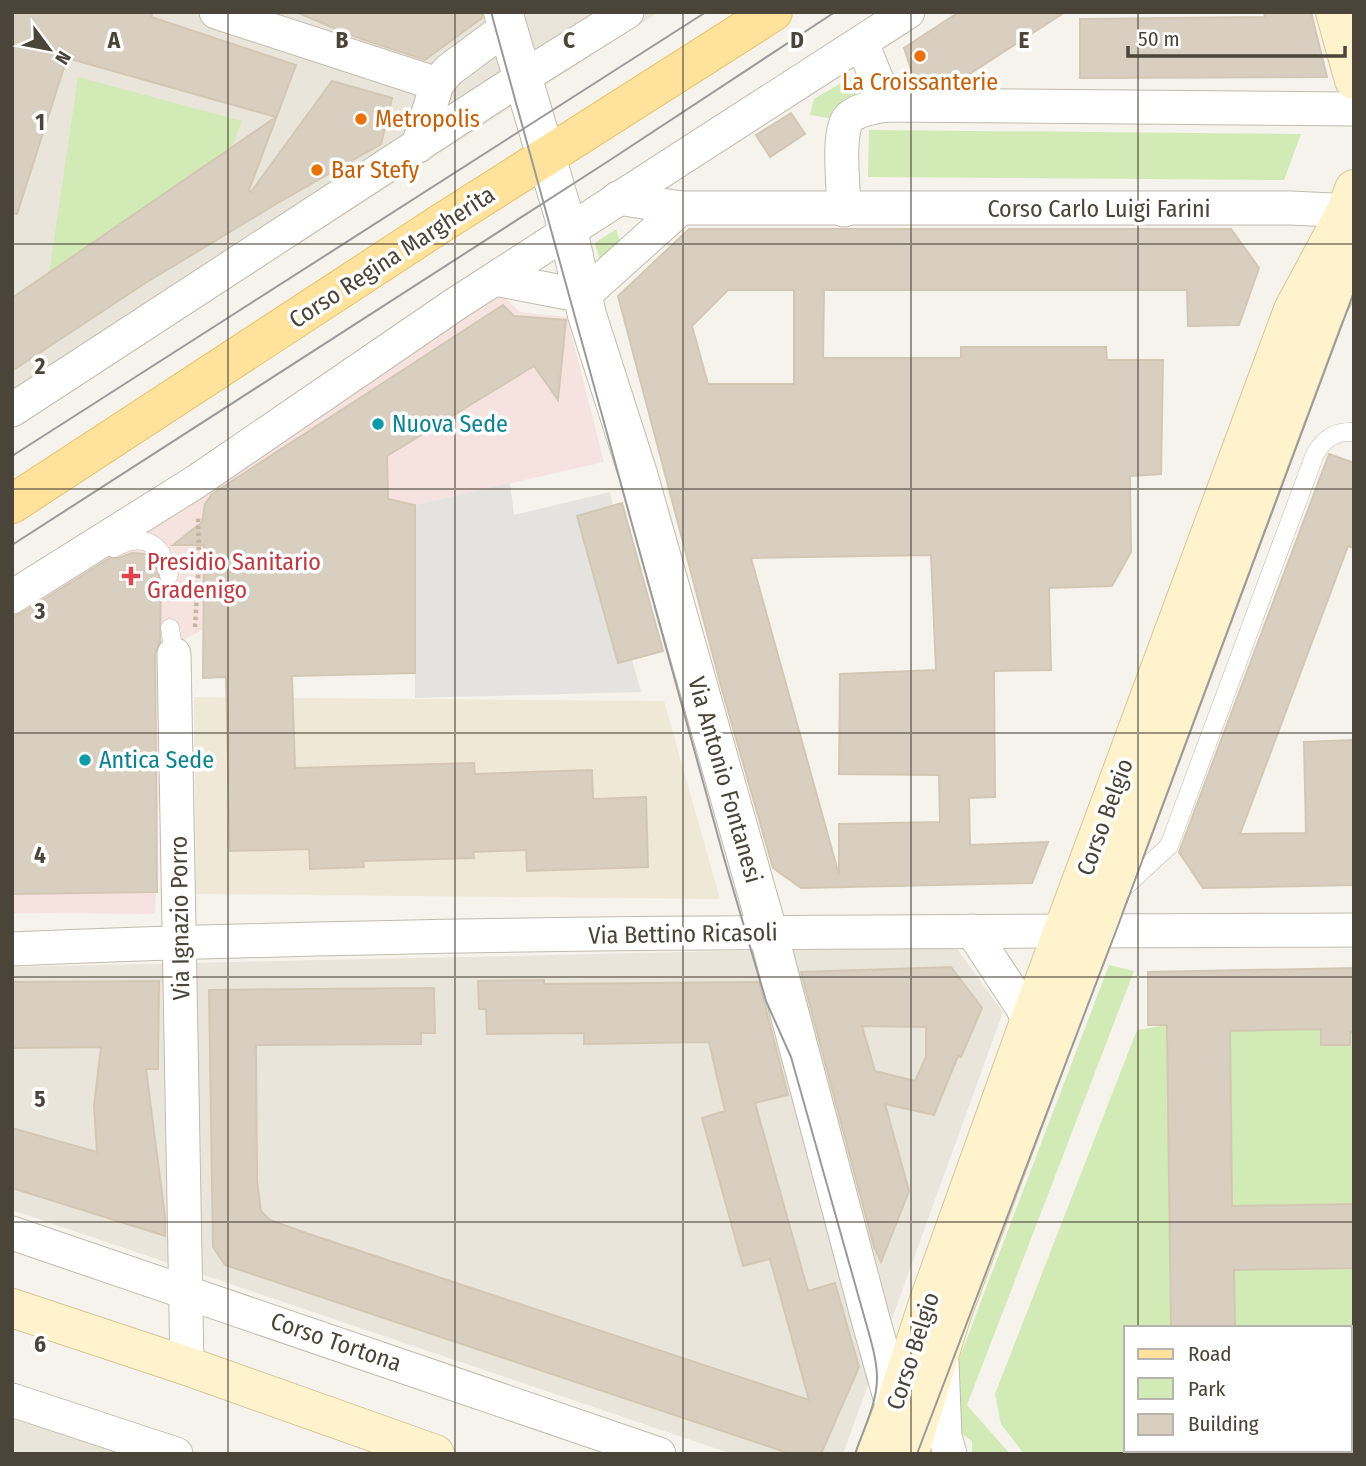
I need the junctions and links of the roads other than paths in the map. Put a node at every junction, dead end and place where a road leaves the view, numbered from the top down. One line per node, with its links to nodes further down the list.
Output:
1 (216, 12): 10 (street)
2 (627, 12): 8 (street)
3 (773, 12): 14 (main road, Corso Regina Margherita)
4 (908, 12): 7 (street)
5 (1335, 12): 9 (main road)
6 (505, 20): 8 (street, Via Antonio Fontanesi); 10 (street)
7 (862, 43): 11 (street); 15 (street)
8 (522, 79): 13 (street); 14 (street, Via Antonio Fontanesi)
9 (1354, 80)
10 (437, 84): 13 (street)
11 (887, 105): 12 (street); 18 (street)
12 (1354, 109)
13 (418, 146): 23 (street)
14 (546, 158): 19 (street, Via Antonio Fontanesi); 25 (main road, Corso Regina Margherita)
15 (618, 198): 17 (street, Corso Carlo Luigi Farini); 19 (street)
16 (1351, 204): 18 (street, Corso Carlo Luigi Farini); 30 (main road, Corso Belgio)
17 (681, 208): 18 (street, Corso Carlo Luigi Farini); 22 (street)
18 (844, 209)
19 (568, 230): 21 (street); 22 (street, Via Antonio Fontanesi)
20 (1354, 258): 30 (main road, Corso Belgio)
21 (495, 279): 22 (street); 27 (street)
22 (583, 296): 33 (street, Via Antonio Fontanesi)
23 (12, 410)
24 (1354, 432): 30 (lane, Corso Belgio)
25 (12, 504)
26 (165, 564): 27 (lane)
27 (46, 576): 28 (street)
28 (12, 597)
29 (172, 641): 34 (street, Via Ignazio Porro)
30 (1088, 922): 31 (street, Via Bettino Ricasoli); 32 (street, Via Bettino Ricasoli); 36 (main road, Corso Belgio); 40 (main road, Corso Belgio)
31 (1354, 930)
32 (972, 931): 33 (street, Via Bettino Ricasoli); 36 (street)
33 (768, 932): 34 (street, Via Bettino Ricasoli); 43 (street, Via Antonio Fontanesi)
34 (181, 942): 35 (street, Via Bettino Ricasoli); 38 (street, Via Ignazio Porro)
35 (12, 949)
36 (1029, 1022): 43 (main road, Corso Belgio)
37 (12, 1233): 38 (street, Corso Tortona)
38 (186, 1291): 41 (street, Via Ignazio Porro); 46 (street, Corso Tortona)
39 (12, 1308): 41 (main road)
40 (942, 1349): 48 (main road, Corso Belgio); 49 (street)
41 (187, 1366): 45 (main road)
42 (12, 1400): 44 (street)
43 (895, 1406): 47 (main road, Corso Belgio)
44 (176, 1454)
45 (435, 1454)
46 (659, 1454)
47 (876, 1454)
48 (909, 1454)
49 (950, 1454)

